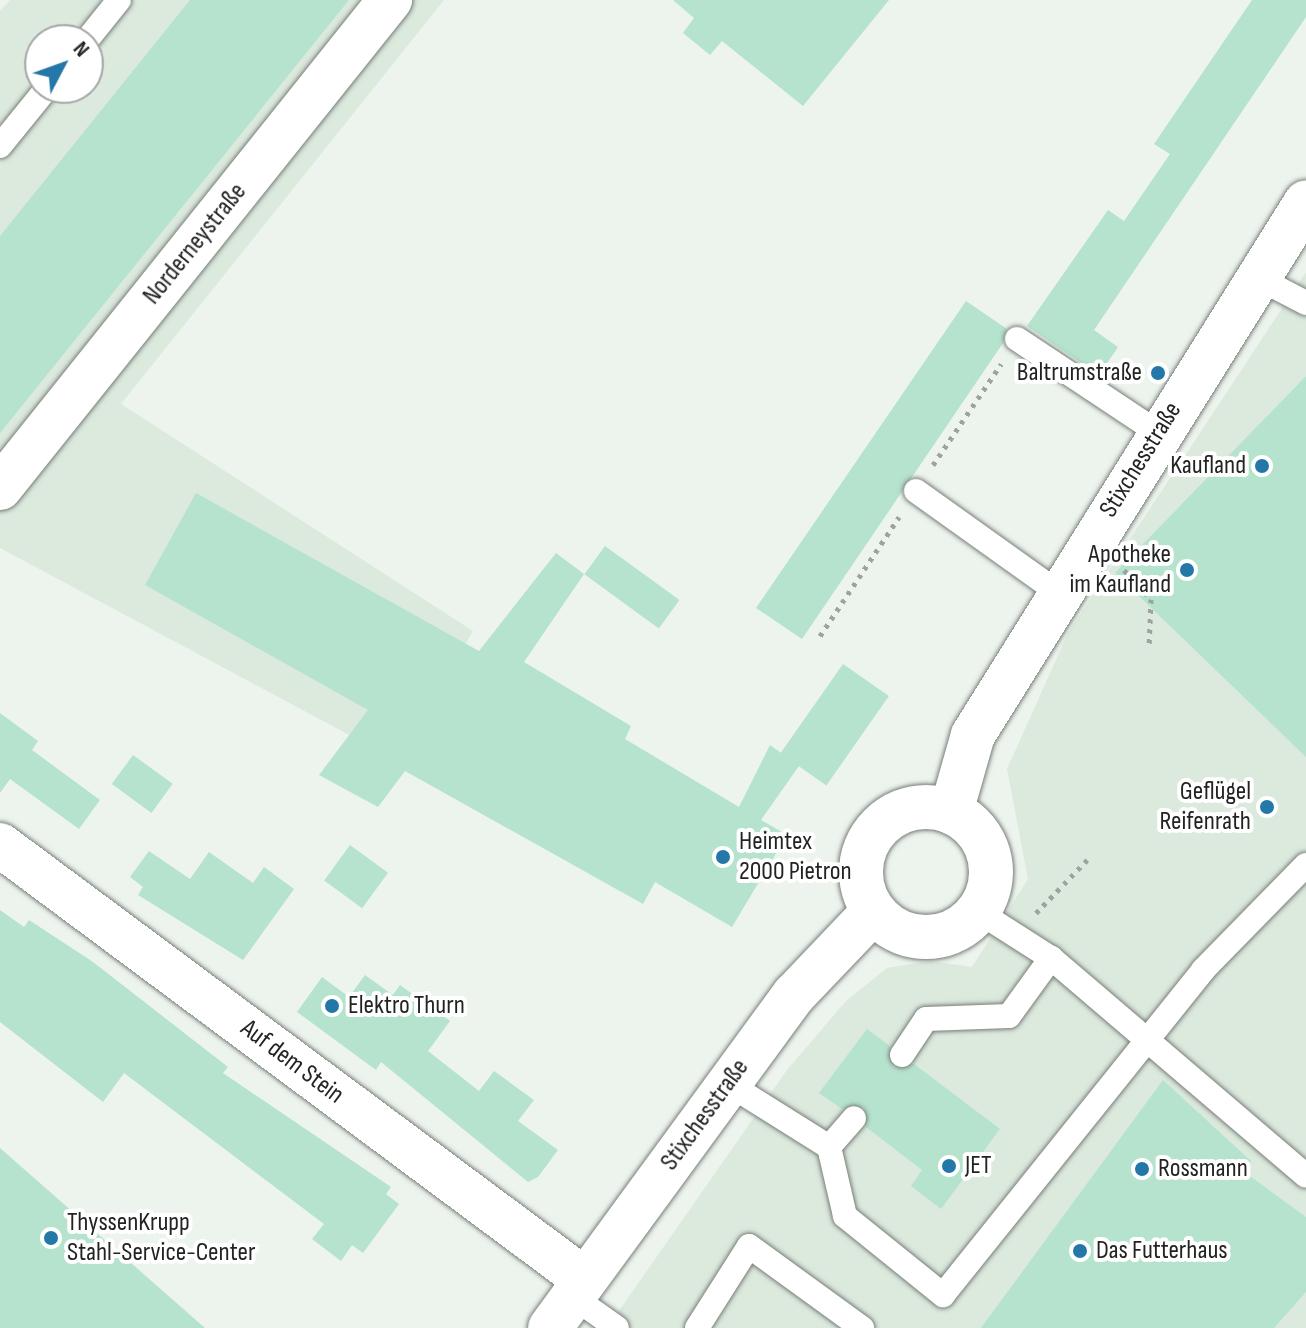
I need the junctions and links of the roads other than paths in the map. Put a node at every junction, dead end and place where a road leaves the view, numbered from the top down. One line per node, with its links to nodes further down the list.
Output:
1 (119, 0): 3 (lane)
2 (390, 0): 11 (street, Norderneystraße)
3 (100, 24)
4 (34, 104): 5 (lane)
5 (0, 146)
6 (1306, 202): 7 (street, Stixchesstraße)
7 (1256, 277): 8 (lane); 10 (street, Stixchesstraße)
8 (1306, 303)
9 (1017, 339): 10 (lane)
10 (1157, 432): 13 (street, Stixchesstraße)
11 (0, 488)
12 (916, 491): 13 (lane)
13 (1059, 593): 14 (street, Stixchesstraße)
14 (951, 812): 17 (street); 18 (street)
15 (0, 845): 26 (street, Auf dem Stein)
16 (1306, 865): 20 (lane)
17 (873, 912): 18 (street); 22 (street, Stixchesstraße)
18 (979, 912): 19 (lane)
19 (1051, 958): 20 (lane); 21 (lane)
20 (1147, 1037): 24 (lane); 25 (lane)
21 (902, 1055)
22 (727, 1083): 24 (lane); 26 (street, Stixchesstraße)
23 (854, 1118): 24 (lane)
24 (829, 1147)
25 (1306, 1176)
26 (569, 1301): 27 (lane)
27 (617, 1328)
28 (697, 1328): 29 (lane)
29 (862, 1328)

